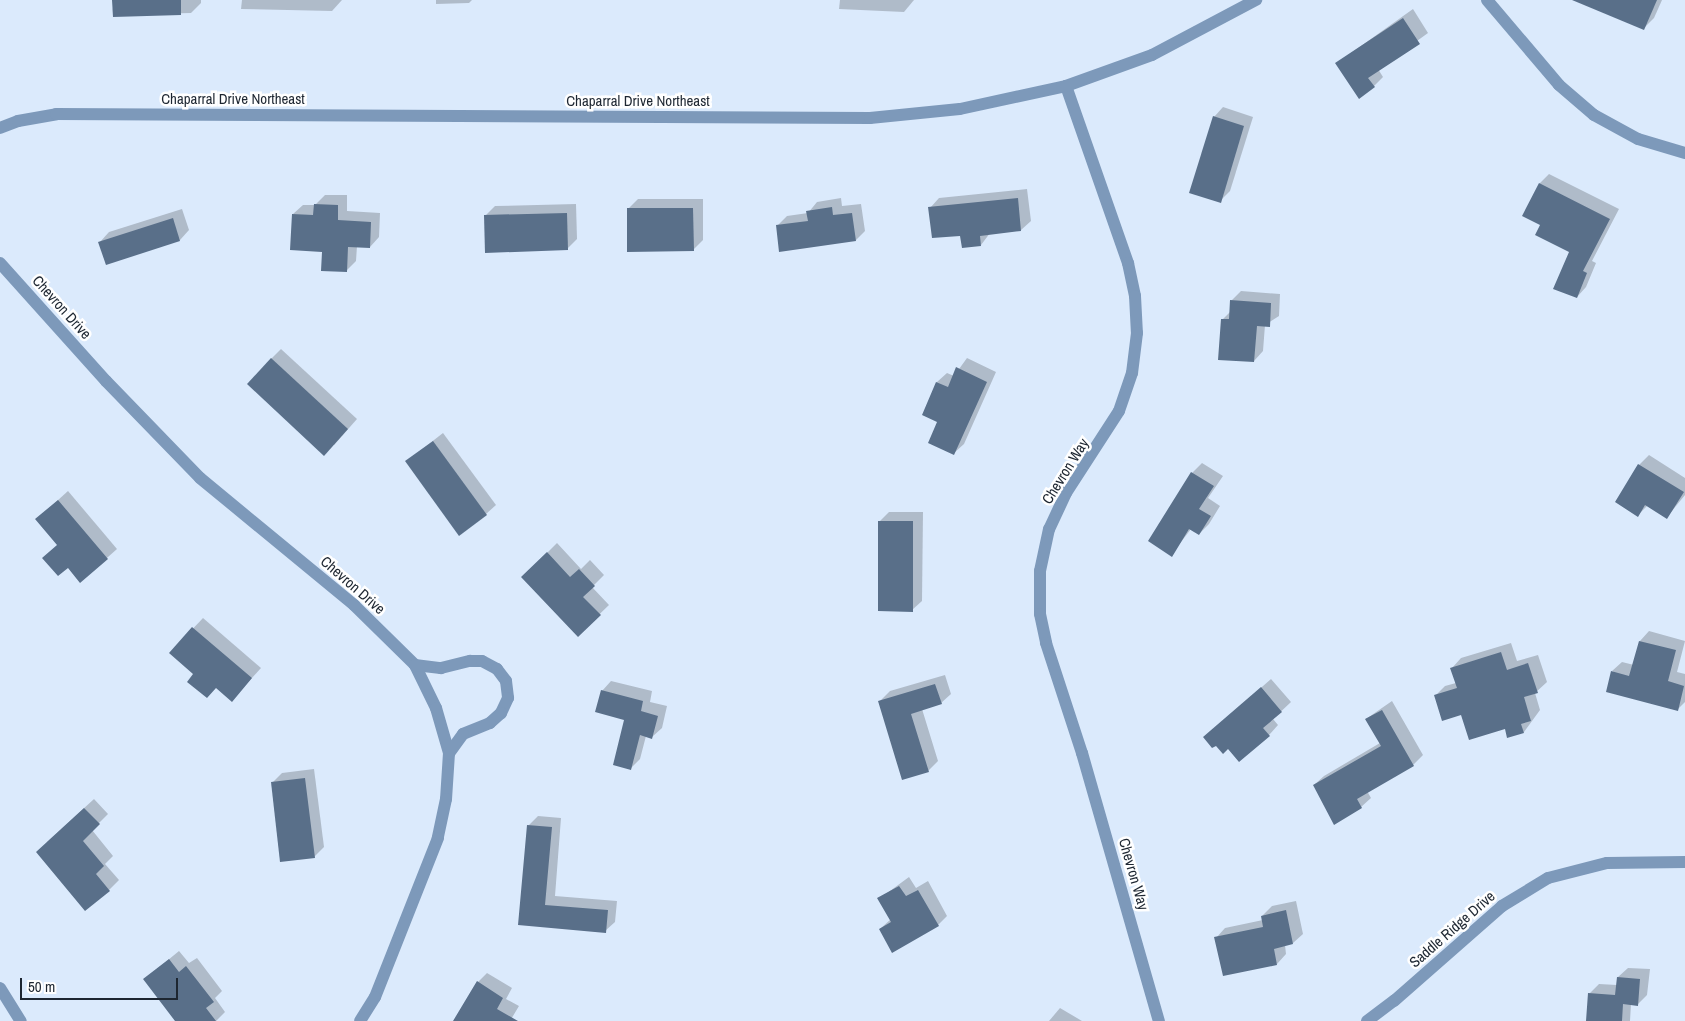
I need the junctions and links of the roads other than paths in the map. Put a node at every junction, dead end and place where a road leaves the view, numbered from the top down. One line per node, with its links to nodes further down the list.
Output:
1 (1256, 0): 3 (street, Chaparral Drive Northeast)
2 (1487, 0): 5 (street)
3 (1066, 86): 4 (street, Chaparral Drive Northeast); 13 (street, Chevron Way)
4 (0, 128)
5 (1685, 153)
6 (0, 263): 7 (street, Chevron Drive)
7 (415, 665): 8 (street, Chevron Drive); 8 (street)
8 (449, 753): 12 (street, Chevron Drive)
9 (1685, 862): 14 (street, Saddle Ridge Drive)
10 (0, 988): 11 (street)
11 (21, 1021)
12 (360, 1021)
13 (1159, 1021)
14 (1367, 1021)

